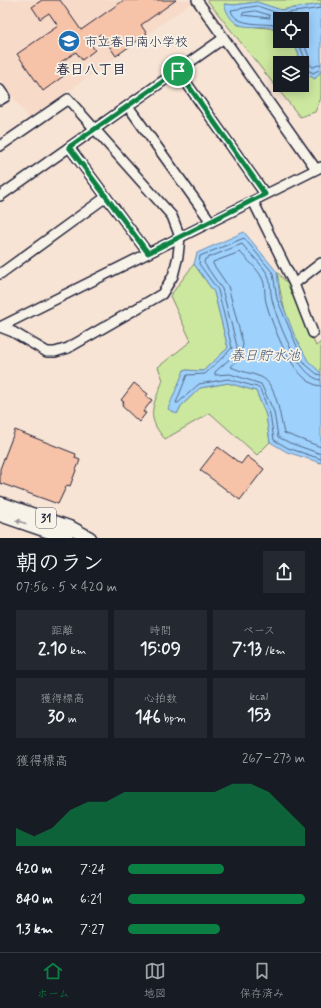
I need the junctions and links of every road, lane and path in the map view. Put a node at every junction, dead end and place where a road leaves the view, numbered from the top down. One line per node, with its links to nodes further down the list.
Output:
1 (197, 0): 2 (street)
2 (224, 38): 3 (street); 10 (street)
3 (178, 71): 6 (street); 11 (street)
4 (0, 90): 5 (street)
5 (0, 100)
6 (128, 106): 7 (street); 15 (street)
7 (94, 130): 8 (street); 9 (street); 16 (street)
8 (0, 146)
9 (69, 147): 12 (street); 13 (street)
10 (319, 168): 11 (street)
11 (265, 194): 14 (street)
12 (0, 196)
13 (106, 197): 17 (street); 19 (street)
14 (253, 201): 15 (street); 20 (street)
15 (211, 222): 16 (street)
16 (180, 237): 17 (street); 21 (street)
17 (148, 253): 21 (street)
18 (321, 263): 20 (street)
19 (0, 274)
20 (294, 284): 22 (street)
21 (0, 327)
22 (314, 333)
23 (0, 503): 26 (main road, 31)
24 (0, 515): 25 (main road, 31, one-way to 24)
25 (68, 538)
26 (90, 538)

